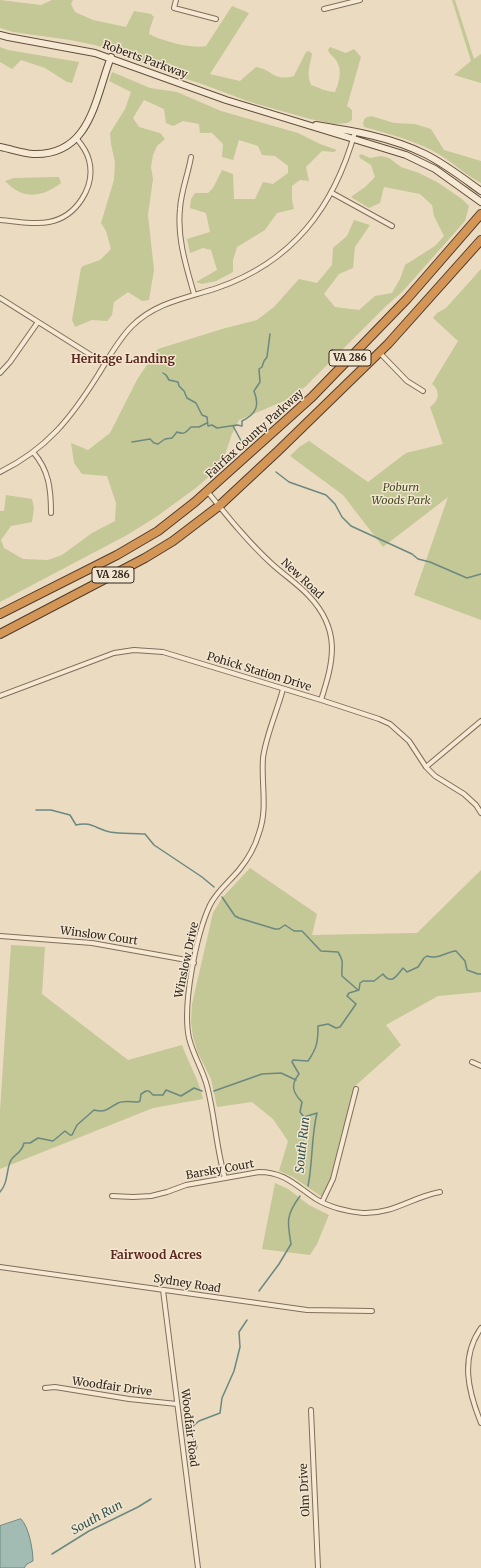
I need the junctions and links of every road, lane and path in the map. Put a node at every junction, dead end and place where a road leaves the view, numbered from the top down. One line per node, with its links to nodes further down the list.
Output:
1 (176, 0): 4 (street)
2 (360, 0): 3 (street)
3 (324, 9)
4 (216, 19)
5 (0, 35): 6 (main road, Roberts Parkway)
6 (110, 57): 7 (main road, Roberts Parkway); 9 (main road)
7 (279, 117): 8 (main road, Roberts Parkway); 10 (main road, Roberts Parkway)
8 (355, 132): 10 (street); 13 (main road, Roberts Parkway)
9 (77, 139): 11 (main road); 17 (street)
10 (353, 139): 14 (street); 15 (main road, Roberts Parkway)
11 (0, 147)
12 (191, 158): 20 (street)
13 (481, 191)
14 (332, 193): 18 (street); 20 (street)
15 (481, 202)
16 (481, 214): 29 (highway, Fairfax County Parkway / VA 286)
17 (0, 220)
18 (392, 226)
19 (481, 240): 23 (highway, VA 286)
20 (194, 294): 24 (street)
21 (0, 298): 22 (street)
22 (38, 322): 24 (street); 25 (street)
23 (379, 352): 26 (street); 30 (highway, VA 286)
24 (105, 364): 27 (street)
25 (0, 373)
26 (422, 391)
27 (33, 452): 28 (street); 31 (street)
28 (0, 472)
29 (207, 491): 30 (street, New Road); 32 (highway, Fairfax County Parkway / VA 286)
30 (219, 506): 33 (highway, VA 286); 36 (street, New Road)
31 (51, 512)
32 (0, 614)
33 (0, 634)
34 (283, 688): 35 (street, Pohick Station Drive); 36 (street, Pohick Station Drive); 41 (street, Winslow Drive)
35 (0, 696)
36 (321, 700): 38 (street, Pohick Station Drive)
37 (481, 721): 38 (street)
38 (426, 767): 39 (street, Pohick Station Drive)
39 (481, 813)
40 (0, 936): 41 (street, Winslow Court)
41 (194, 963): 45 (street, Winslow Drive)
42 (472, 1062): 43 (street)
43 (481, 1066)
44 (356, 1089): 48 (street)
45 (225, 1178): 47 (street, Barsky Court); 48 (street, Barsky Court)
46 (440, 1192): 48 (street, Barsky Court)
47 (112, 1196)
48 (322, 1202)
49 (0, 1267): 50 (street, Sydney Road)
50 (163, 1290): 51 (street, Sydney Road); 54 (street, Woodfair Road)
51 (372, 1312)
52 (481, 1328): 56 (street)
53 (45, 1388): 54 (street, Woodfair Drive)
54 (177, 1404): 57 (street, Woodfair Road)
55 (311, 1410): 58 (street, Olm Drive)
56 (481, 1423)
57 (198, 1568)
58 (318, 1568)

